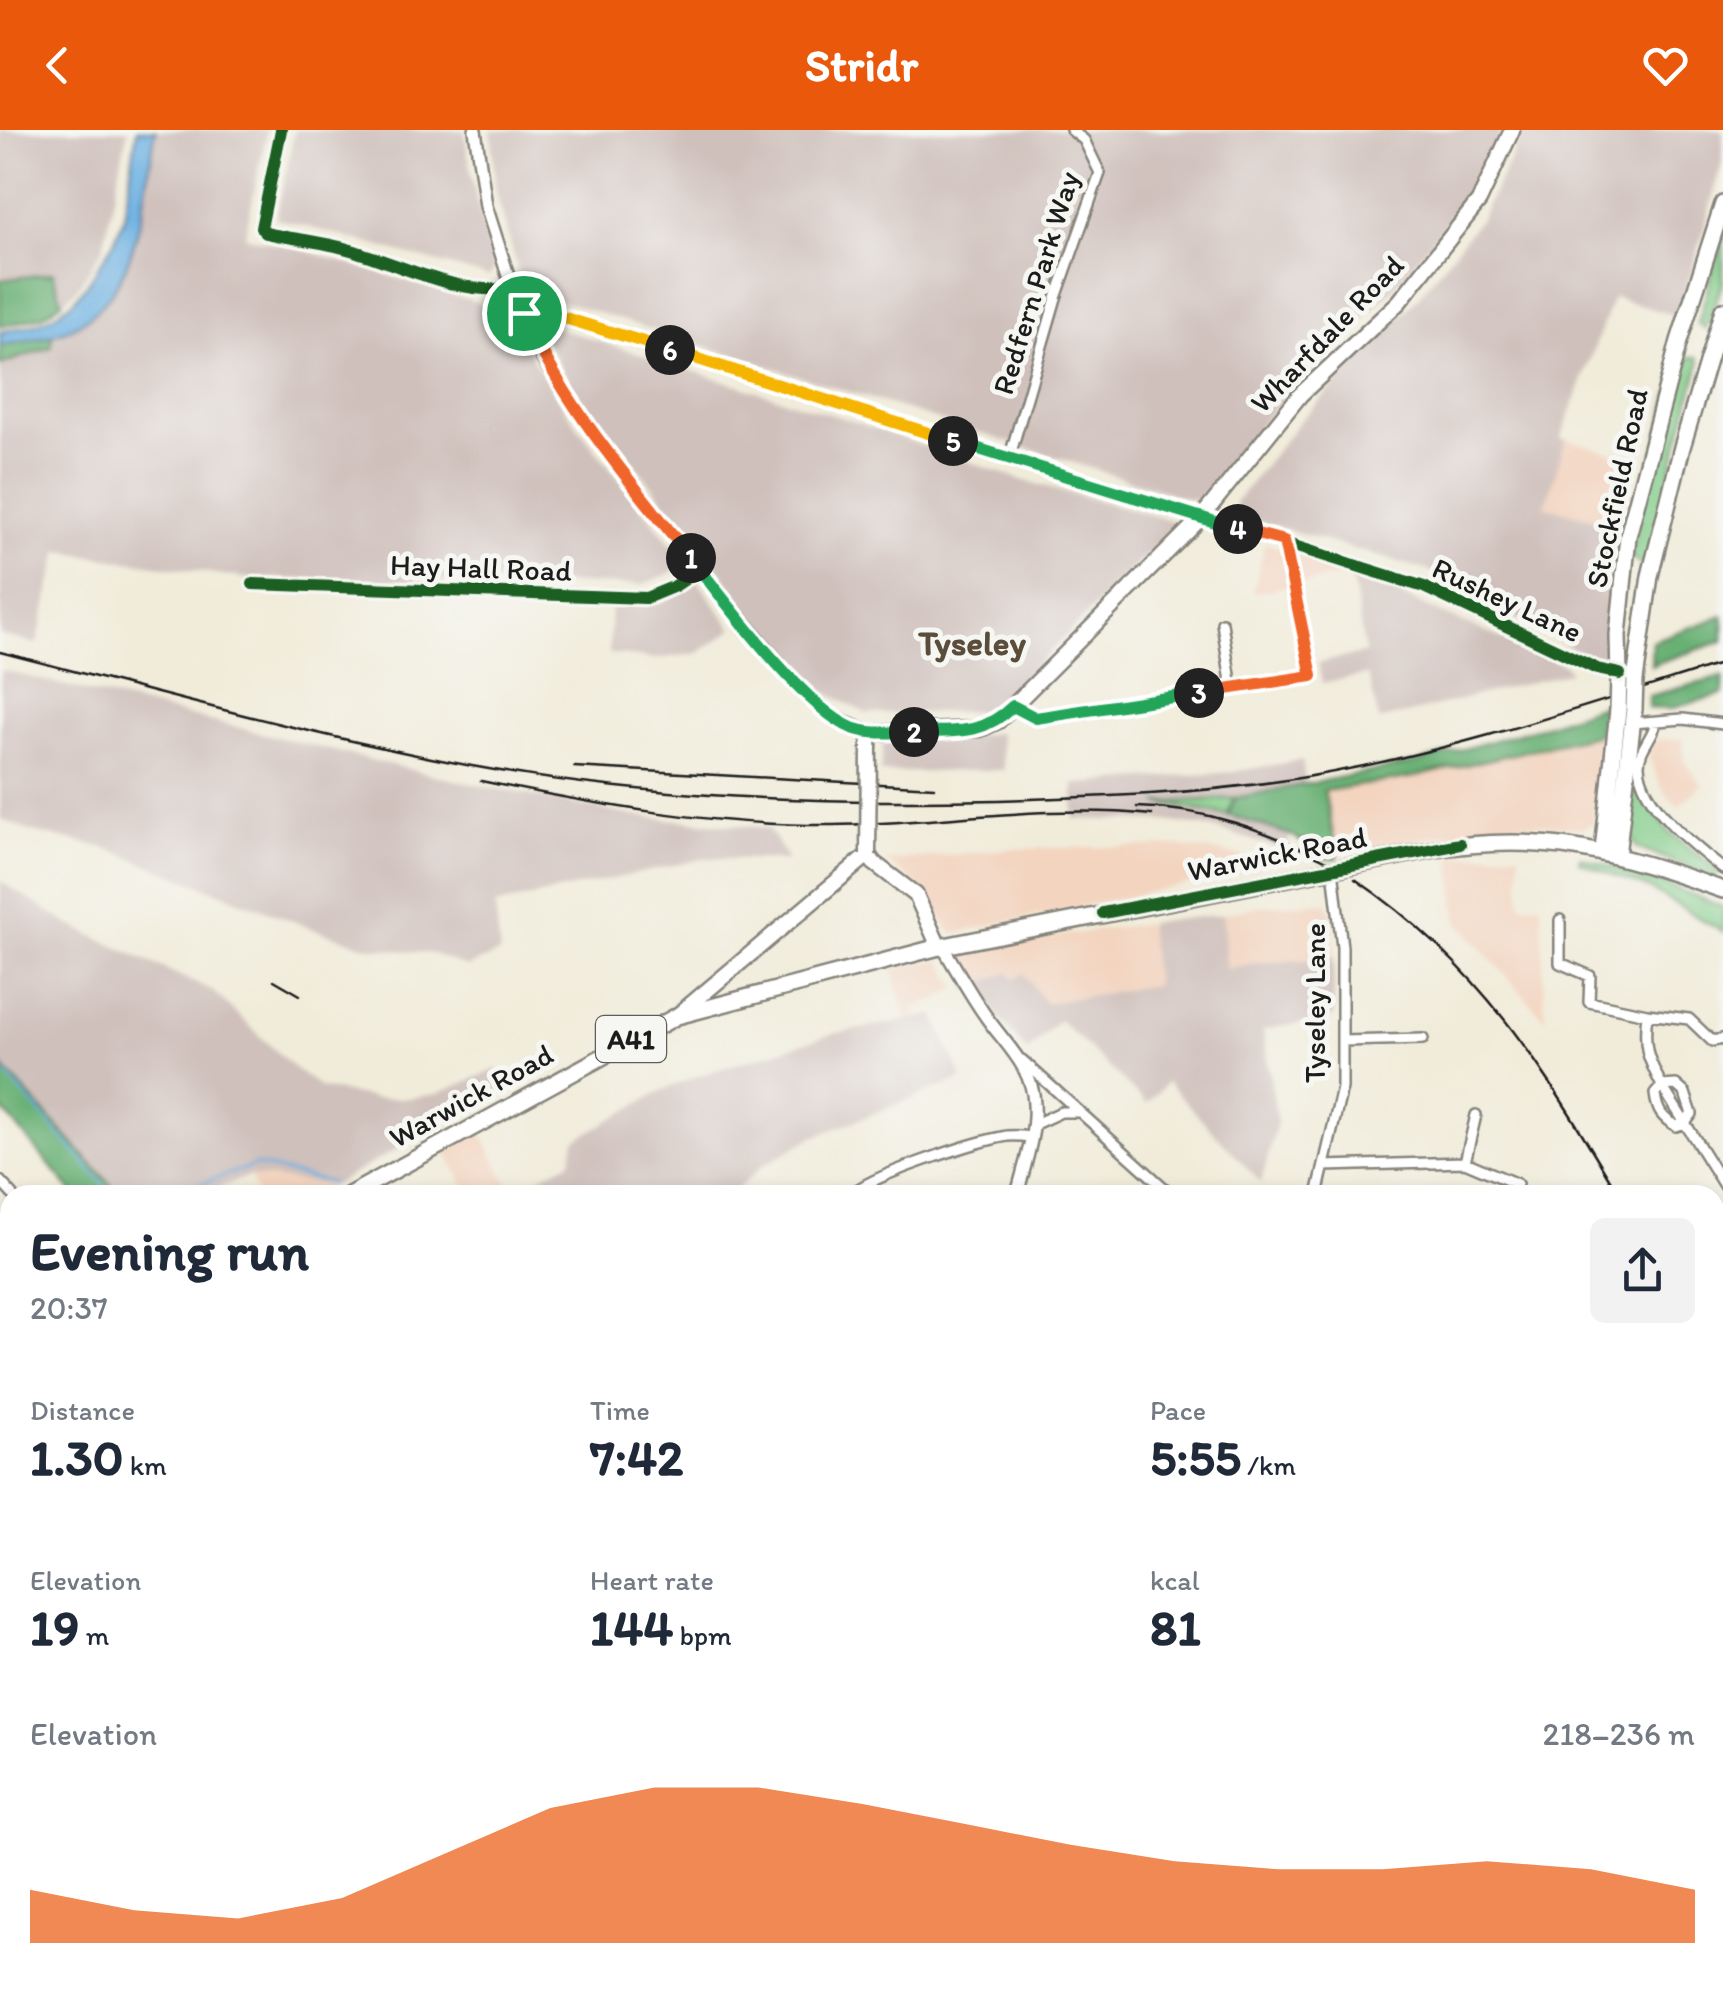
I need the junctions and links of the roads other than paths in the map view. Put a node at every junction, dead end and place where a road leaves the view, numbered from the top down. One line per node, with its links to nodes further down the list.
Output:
1 (281, 130): 6 (street)
2 (475, 130): 6 (street)
3 (1071, 130): 11 (street, Redfern Park Way)
4 (1512, 130): 12 (main road, Wharfdale Road)
5 (1723, 204): 9 (main road, Stockfield Road)
6 (512, 288): 8 (street)
7 (1723, 310): 10 (main road, Stockfield Road)
8 (524, 313): 11 (street, Rushey Lane); 14 (street)
9 (1679, 341): 10 (main road); 15 (main road, Stockfield Road)
10 (1718, 348): 15 (main road, Stockfield Road)
11 (1009, 458): 12 (street, Rushey Lane)
12 (1201, 518): 13 (street, Rushey Lane); 20 (main road, Wharfdale Road)
13 (1284, 541): 18 (street, Rushey Lane); 19 (street)
14 (700, 570): 16 (street, Hay Hall Road); 24 (street)
15 (1637, 573): 18 (main road, Stockfield Road); 18 (main road, Stockfield Road)
16 (254, 584)
17 (1222, 622): 19 (street)
18 (1627, 677): 21 (main road, Stockfield Road, bridge)
19 (1232, 688): 20 (street)
20 (1013, 706): 24 (main road, Wharfdale Road)
21 (1625, 716): 22 (street); 25 (main road, Stockfield Road)
22 (1656, 722): 23 (street); 28 (street, Warwick Road)
23 (1723, 724)
24 (869, 740): 26 (main road, bridge)
25 (1610, 854): 27 (main road, Warwick Road / A41); 28 (main road, Warwick Road / A41)
26 (868, 855): 30 (main road); 31 (main road)
27 (1333, 869): 30 (main road, Warwick Road / A41); 37 (street, Tyseley Lane)
28 (1722, 884)
29 (1560, 920): 33 (street)
30 (939, 947): 32 (main road, Warwick Road / A41); 38 (street)
31 (730, 971): 32 (main road); 34 (main road)
32 (720, 1004): 34 (main road, Warwick Road / A41)
33 (1646, 1014): 36 (street); 39 (street)
34 (676, 1016): 48 (main road, Warwick Road / A41)
35 (1423, 1038): 37 (street)
36 (1723, 1038)
37 (1342, 1041): 45 (street, Tyseley Lane)
38 (1020, 1058): 40 (street); 43 (street)
39 (1662, 1086): 42 (street); 42 (street)
40 (1080, 1112): 43 (street); 51 (street)
41 (1476, 1114): 44 (street)
42 (1685, 1123): 47 (street)
43 (1032, 1131): 49 (street); 50 (street)
44 (1464, 1162): 45 (street); 46 (street)
45 (1324, 1166): 52 (street, Tyseley Lane)
46 (1516, 1184)
47 (1723, 1184)
48 (367, 1185)
49 (865, 1185)
50 (1019, 1185)
51 (1161, 1185)
52 (1319, 1185)

